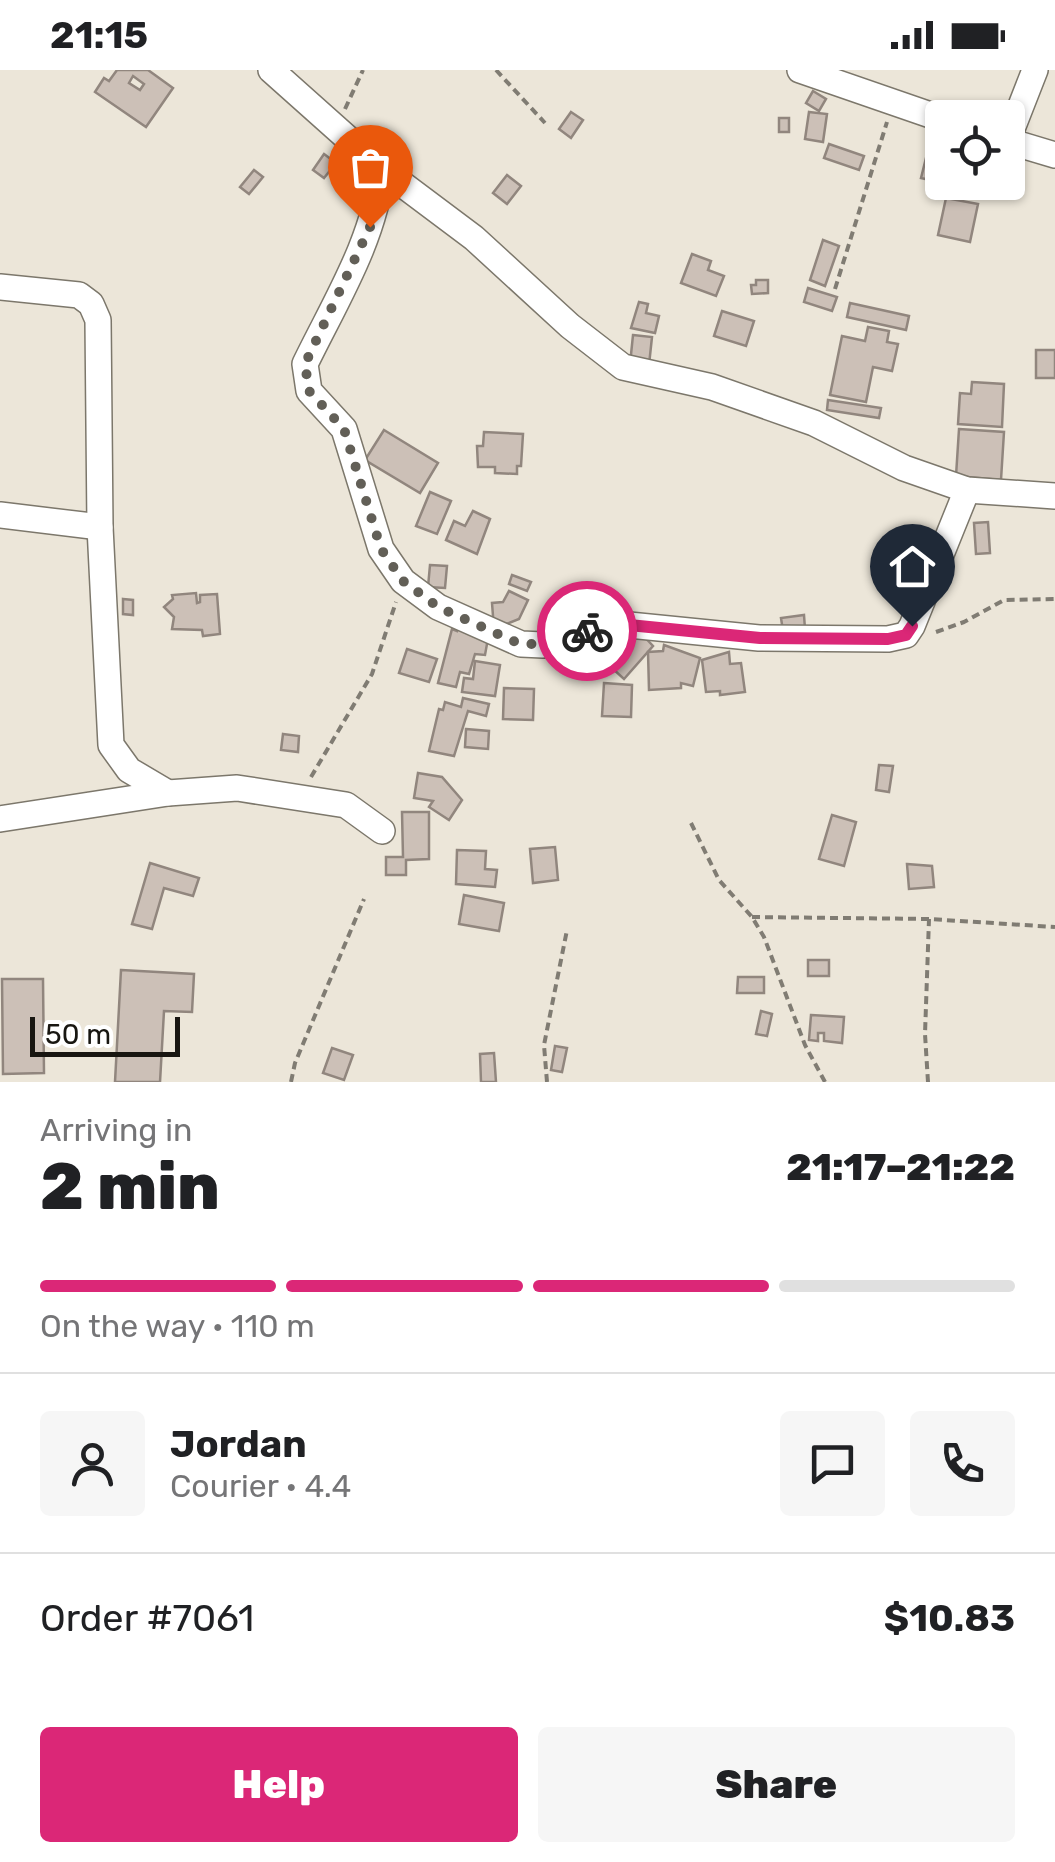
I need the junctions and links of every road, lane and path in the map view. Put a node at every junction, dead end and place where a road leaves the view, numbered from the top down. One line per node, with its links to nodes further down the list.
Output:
1 (363, 70): 10 (path)
2 (496, 70): 9 (path)
3 (800, 70): 7 (street)
4 (1035, 70): 6 (street)
5 (274, 72): 10 (street)
6 (1023, 100)
7 (893, 102): 8 (street); 15 (path)
8 (925, 113)
9 (545, 124)
10 (336, 127): 13 (street)
11 (1025, 145): 12 (street)
12 (1055, 155)
13 (382, 168): 16 (street); 20 (street)
14 (0, 287): 19 (street)
15 (835, 289)
16 (967, 490): 17 (street); 22 (street)
17 (1055, 496)
18 (0, 515): 19 (street)
19 (100, 527): 23 (street)
20 (403, 581): 22 (street); 24 (path)
21 (1055, 600): 22 (path)
22 (906, 635)
23 (168, 793): 24 (street); 25 (street)
24 (298, 798): 27 (street)
25 (0, 819)
26 (690, 823): 29 (path)
27 (382, 831)
28 (364, 899): 33 (path)
29 (752, 917): 30 (path); 35 (path)
30 (929, 920): 31 (path); 36 (path)
31 (1055, 927)
32 (567, 930): 34 (path)
33 (290, 1082)
34 (547, 1082)
35 (825, 1082)
36 (928, 1082)

